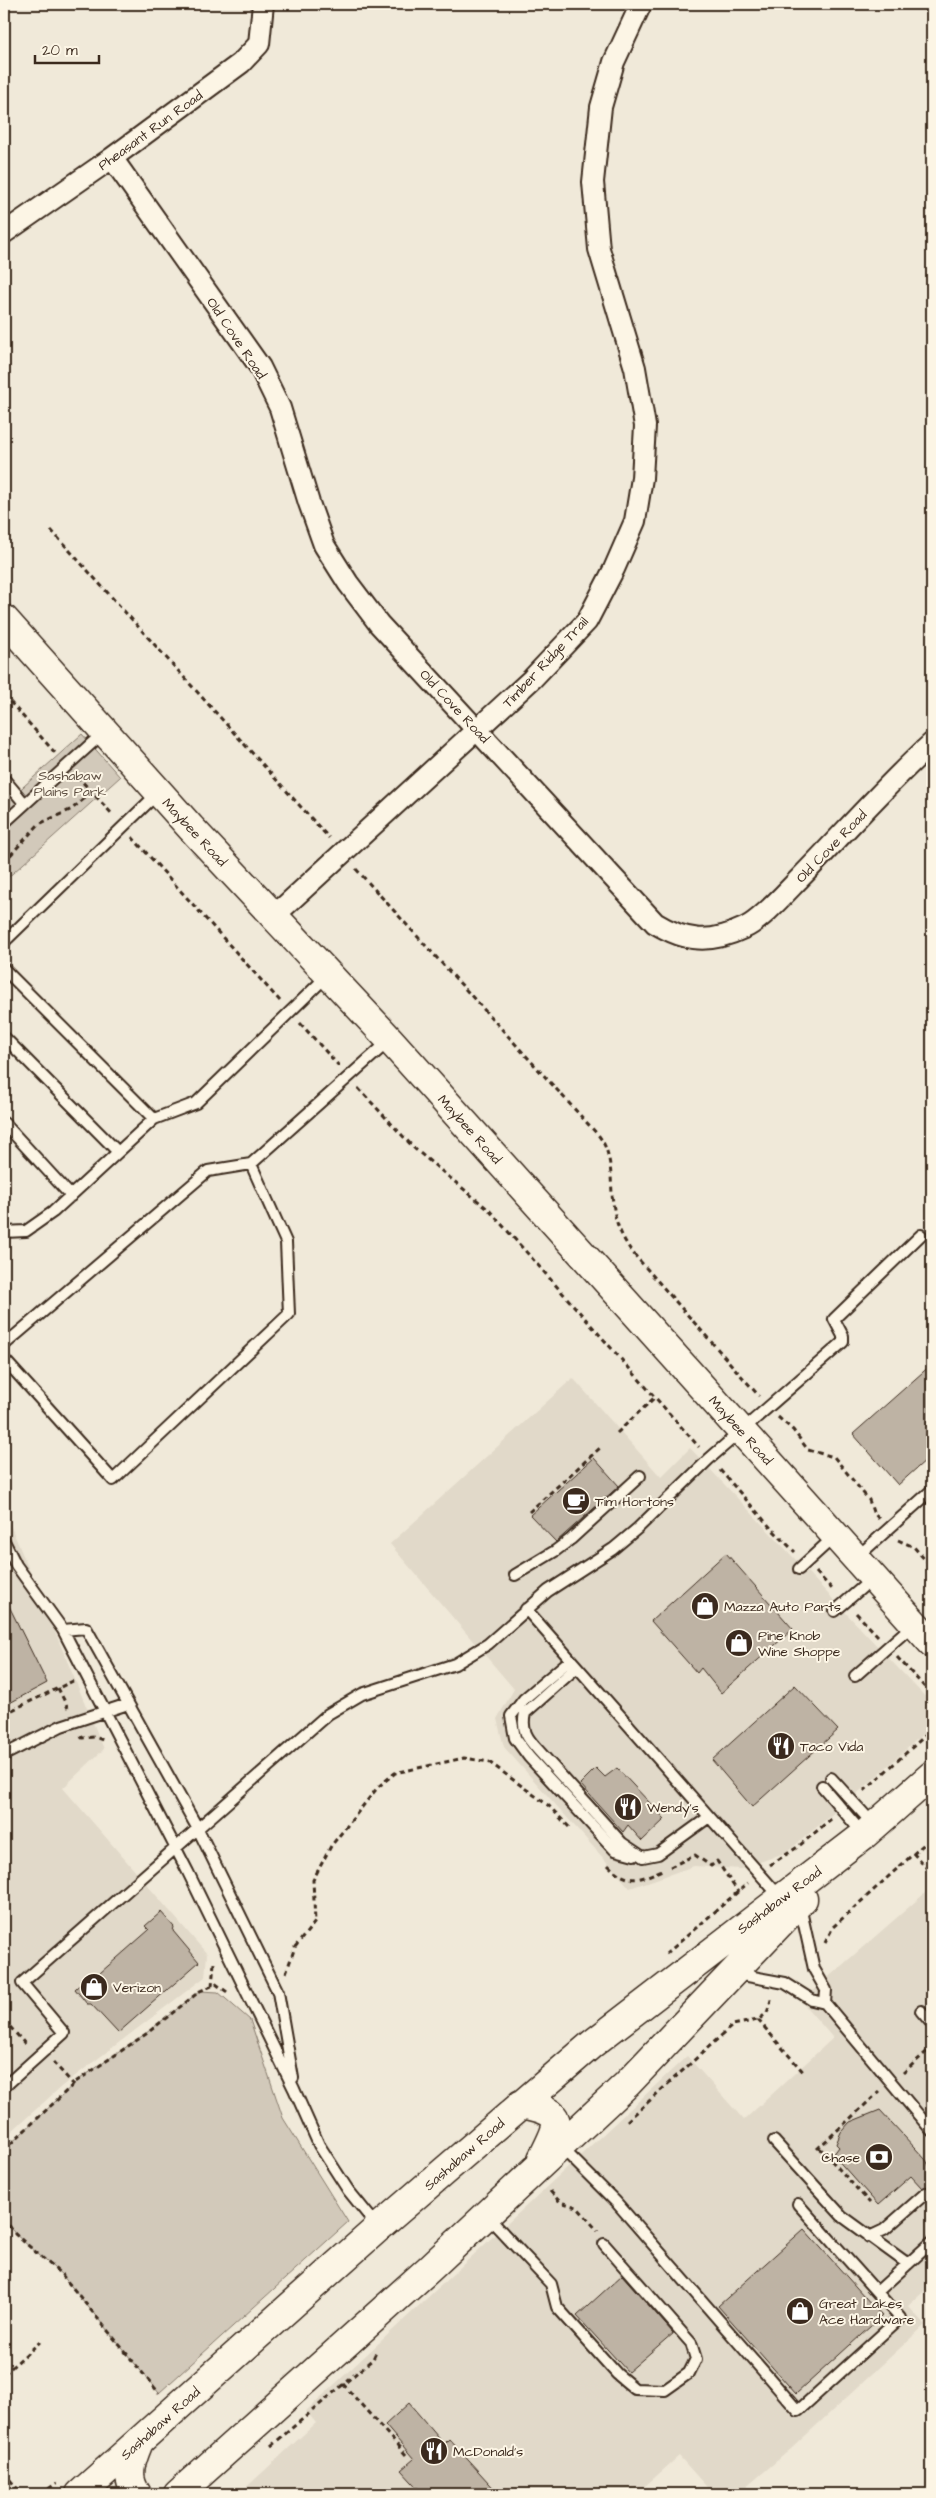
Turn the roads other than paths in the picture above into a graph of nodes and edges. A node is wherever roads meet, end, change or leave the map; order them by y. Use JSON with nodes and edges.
{"nodes":[{"id":1,"x":263,"y":4,"type":"edge"},
{"id":2,"x":641,"y":4,"type":"edge"},
{"id":3,"x":112,"y":158,"type":"junction"},
{"id":4,"x":7,"y":224,"type":"edge"},
{"id":5,"x":4,"y":619,"type":"edge"},
{"id":6,"x":477,"y":730,"type":"junction"},
{"id":7,"x":104,"y":732,"type":"junction"},
{"id":8,"x":932,"y":743,"type":"edge"},
{"id":9,"x":4,"y":780,"type":"edge"},
{"id":10,"x":158,"y":792,"type":"junction"},
{"id":11,"x":25,"y":804,"type":"junction"},
{"id":12,"x":4,"y":823,"type":"edge"},
{"id":13,"x":274,"y":916,"type":"junction"},
{"id":14,"x":4,"y":942,"type":"edge"},
{"id":15,"x":4,"y":969,"type":"edge"},
{"id":16,"x":329,"y":974,"type":"junction"},
{"id":17,"x":4,"y":1036,"type":"edge"},
{"id":18,"x":390,"y":1040,"type":"junction"},
{"id":19,"x":154,"y":1119,"type":"junction"},
{"id":20,"x":4,"y":1123,"type":"edge"},
{"id":21,"x":118,"y":1152,"type":"junction"},
{"id":22,"x":251,"y":1164,"type":"junction"},
{"id":23,"x":71,"y":1196,"type":"junction"},
{"id":24,"x":4,"y":1232,"type":"edge"},
{"id":25,"x":921,"y":1235,"type":"dead end"},
{"id":26,"x":4,"y":1345,"type":"edge"},
{"id":27,"x":4,"y":1359,"type":"edge"},
{"id":28,"x":741,"y":1431,"type":"junction"},
{"id":29,"x":640,"y":1476,"type":"dead end"},
{"id":30,"x":932,"y":1490,"type":"edge"},
{"id":31,"x":835,"y":1536,"type":"junction"},
{"id":32,"x":4,"y":1541,"type":"edge"},
{"id":33,"x":864,"y":1568,"type":"junction"},
{"id":34,"x":800,"y":1570,"type":"dead end"},
{"id":35,"x":515,"y":1575,"type":"dead end"},
{"id":36,"x":526,"y":1609,"type":"junction"},
{"id":37,"x":836,"y":1611,"type":"dead end"},
{"id":38,"x":63,"y":1630,"type":"junction"},
{"id":39,"x":923,"y":1633,"type":"edge"},
{"id":40,"x":574,"y":1663,"type":"junction"},
{"id":41,"x":855,"y":1676,"type":"dead end"},
{"id":42,"x":128,"y":1704,"type":"junction"},
{"id":43,"x":106,"y":1713,"type":"junction"},
{"id":44,"x":4,"y":1755,"type":"edge"},
{"id":45,"x":932,"y":1775,"type":"edge"},
{"id":46,"x":832,"y":1778,"type":"dead end"},
{"id":47,"x":822,"y":1786,"type":"dead end"},
{"id":48,"x":709,"y":1817,"type":"junction"},
{"id":49,"x":198,"y":1829,"type":"junction"},
{"id":50,"x":870,"y":1830,"type":"junction"},
{"id":51,"x":176,"y":1848,"type":"junction"},
{"id":52,"x":790,"y":1901,"type":"junction"},
{"id":53,"x":733,"y":1973,"type":"junction"},
{"id":54,"x":825,"y":2003,"type":"junction"},
{"id":55,"x":921,"y":2011,"type":"dead end"},
{"id":56,"x":932,"y":2024,"type":"edge"},
{"id":57,"x":4,"y":2087,"type":"edge"},
{"id":58,"x":294,"y":2089,"type":"junction"},
{"id":59,"x":521,"y":2104,"type":"junction"},
{"id":60,"x":932,"y":2131,"type":"edge"},
{"id":61,"x":774,"y":2141,"type":"dead end"},
{"id":62,"x":569,"y":2156,"type":"junction"},
{"id":63,"x":544,"y":2179,"type":"junction"},
{"id":64,"x":926,"y":2193,"type":"dead end"},
{"id":65,"x":798,"y":2204,"type":"dead end"},
{"id":66,"x":486,"y":2215,"type":"junction"},
{"id":67,"x":378,"y":2228,"type":"junction"},
{"id":68,"x":870,"y":2237,"type":"junction"},
{"id":69,"x":932,"y":2242,"type":"edge"},
{"id":70,"x":604,"y":2244,"type":"dead end"},
{"id":71,"x":908,"y":2264,"type":"junction"},
{"id":72,"x":877,"y":2292,"type":"junction"},
{"id":73,"x":139,"y":2442,"type":"junction"},
{"id":74,"x":80,"y":2494,"type":"edge"},
{"id":75,"x":137,"y":2494,"type":"edge"},
{"id":76,"x":178,"y":2494,"type":"edge"}],
"edges":[{"from":1,"to":3,"type":"street","name":"Pheasant Run Road"},
{"from":2,"to":6,"type":"street","name":"Timber Ridge Trail"},
{"from":3,"to":4,"type":"street","name":"Pheasant Run Road"},
{"from":3,"to":6,"type":"street","name":"Old Cove Road"},
{"from":5,"to":7,"type":"main road","name":"Maybee Road"},
{"from":6,"to":8,"type":"street","name":"Old Cove Road"},
{"from":6,"to":13,"type":"street","name":"Timber Ridge Trail"},
{"from":7,"to":10,"type":"main road","name":"Maybee Road"},
{"from":7,"to":11,"type":"lane"},
{"from":9,"to":11,"type":"lane"},
{"from":10,"to":13,"type":"main road","name":"Maybee Road"},
{"from":10,"to":14,"type":"lane"},
{"from":11,"to":12,"type":"lane"},
{"from":13,"to":16,"type":"main road","name":"Maybee Road"},
{"from":15,"to":19,"type":"lane"},
{"from":16,"to":18,"type":"main road","name":"Maybee Road"},
{"from":16,"to":19,"type":"lane"},
{"from":17,"to":21,"type":"lane"},
{"from":18,"to":22,"type":"lane"},
{"from":18,"to":28,"type":"main road","name":"Maybee Road"},
{"from":19,"to":21,"type":"lane"},
{"from":20,"to":23,"type":"lane"},
{"from":21,"to":23,"type":"lane"},
{"from":22,"to":26,"type":"lane"},
{"from":22,"to":27,"type":"lane"},
{"from":23,"to":24,"type":"lane"},
{"from":25,"to":28,"type":"lane"},
{"from":28,"to":31,"type":"main road","name":"Maybee Road"},
{"from":28,"to":36,"type":"lane"},
{"from":29,"to":35,"type":"lane"},
{"from":30,"to":33,"type":"lane"},
{"from":31,"to":33,"type":"main road","name":"Maybee Road"},
{"from":31,"to":34,"type":"lane"},
{"from":32,"to":38,"type":"lane"},
{"from":33,"to":37,"type":"lane"},
{"from":33,"to":39,"type":"main road","name":"Maybee Road"},
{"from":36,"to":40,"type":"lane"},
{"from":36,"to":49,"type":"lane"},
{"from":38,"to":42,"type":"lane"},
{"from":38,"to":43,"type":"lane"},
{"from":39,"to":41,"type":"lane"},
{"from":40,"to":48,"type":"lane"},
{"from":40,"to":48,"type":"lane"},
{"from":42,"to":43,"type":"lane"},
{"from":42,"to":49,"type":"lane"},
{"from":43,"to":44,"type":"lane"},
{"from":43,"to":51,"type":"lane"},
{"from":45,"to":50,"type":"main road","name":"Sashabaw Road"},
{"from":46,"to":50,"type":"lane"},
{"from":47,"to":50,"type":"lane"},
{"from":48,"to":52,"type":"lane"},
{"from":49,"to":51,"type":"lane"},
{"from":49,"to":58,"type":"lane"},
{"from":50,"to":52,"type":"main road","name":"Sashabaw Road"},
{"from":51,"to":57,"type":"lane"},
{"from":51,"to":58,"type":"lane"},
{"from":52,"to":53,"type":"main road","name":"Sashabaw Road"},
{"from":52,"to":54,"type":"lane"},
{"from":52,"to":59,"type":"main road","name":"Sashabaw Road"},
{"from":53,"to":54,"type":"lane"},
{"from":53,"to":62,"type":"main road","name":"Sashabaw Road"},
{"from":54,"to":60,"type":"lane"},
{"from":55,"to":56,"type":"lane"},
{"from":58,"to":67,"type":"lane"},
{"from":59,"to":63,"type":"main road"},
{"from":59,"to":67,"type":"main road","name":"Sashabaw Road"},
{"from":61,"to":68,"type":"lane"},
{"from":62,"to":63,"type":"main road","name":"Sashabaw Road"},
{"from":62,"to":72,"type":"lane"},
{"from":63,"to":66,"type":"main road","name":"Sashabaw Road"},
{"from":64,"to":68,"type":"lane"},
{"from":65,"to":72,"type":"lane"},
{"from":66,"to":70,"type":"lane"},
{"from":66,"to":76,"type":"main road","name":"Sashabaw Road"},
{"from":67,"to":73,"type":"main road","name":"Sashabaw Road"},
{"from":68,"to":71,"type":"lane"},
{"from":69,"to":71,"type":"lane"},
{"from":71,"to":72,"type":"lane"},
{"from":73,"to":74,"type":"main road","name":"Sashabaw Road"},
{"from":73,"to":75,"type":"main road"}]}
